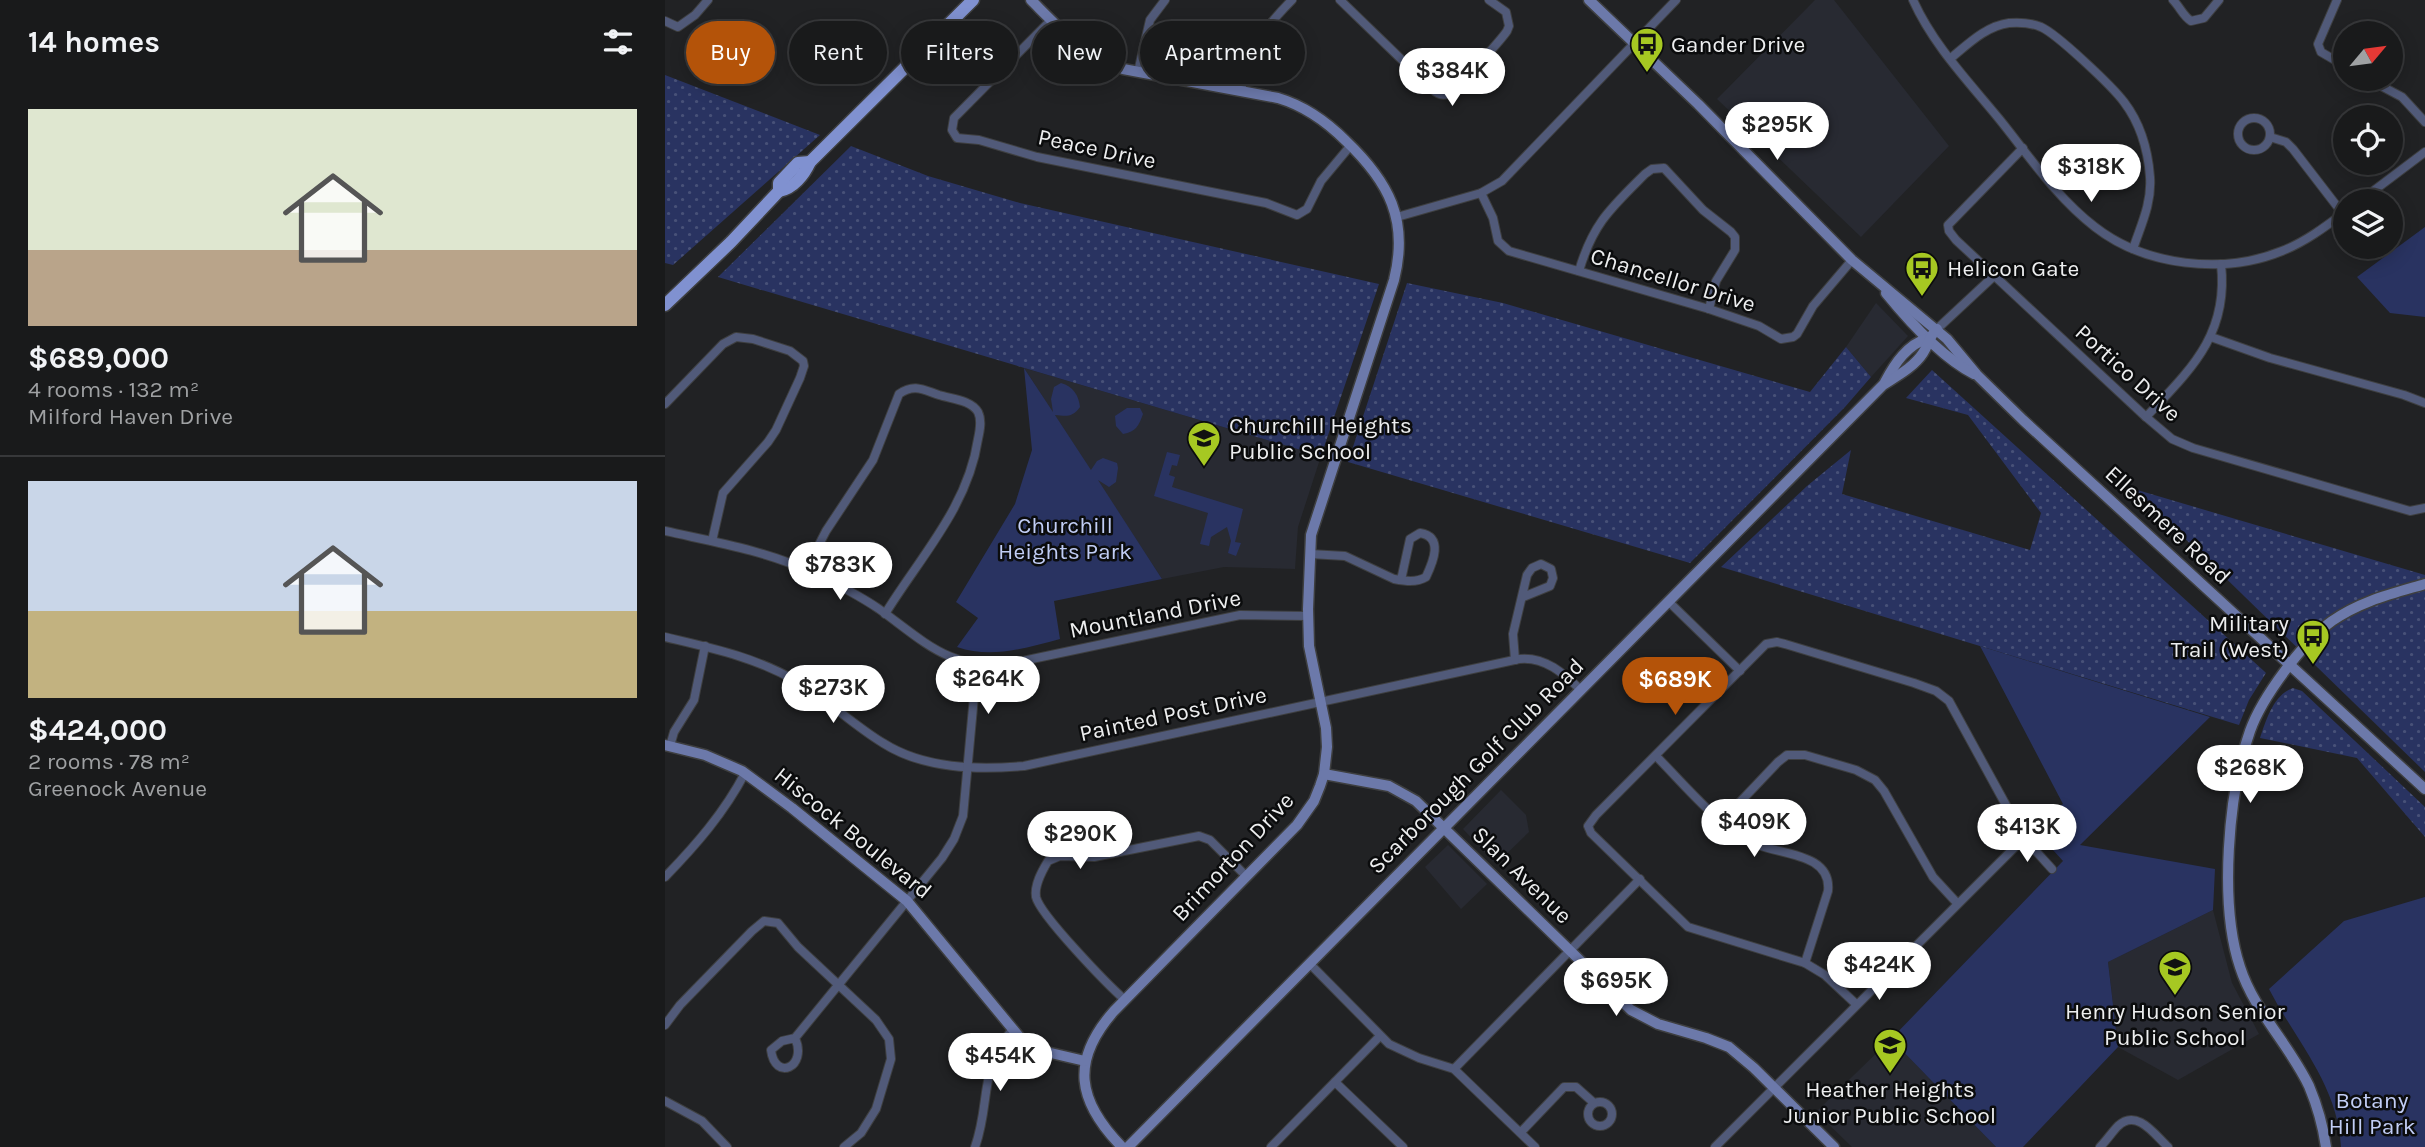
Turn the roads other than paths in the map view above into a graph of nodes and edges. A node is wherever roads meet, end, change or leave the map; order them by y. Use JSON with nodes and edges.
{"nodes":[{"id":1,"x":708,"y":0,"type":"edge"},
{"id":2,"x":973,"y":0,"type":"edge"},
{"id":3,"x":1031,"y":0,"type":"edge"},
{"id":4,"x":1165,"y":0,"type":"edge"},
{"id":5,"x":1292,"y":0,"type":"edge"},
{"id":6,"x":1340,"y":0,"type":"edge"},
{"id":7,"x":1489,"y":0,"type":"edge"},
{"id":8,"x":1589,"y":0,"type":"edge"},
{"id":9,"x":1676,"y":0,"type":"edge"},
{"id":10,"x":1913,"y":0,"type":"edge"},
{"id":11,"x":2173,"y":0,"type":"edge"},
{"id":12,"x":2219,"y":0,"type":"edge"},
{"id":13,"x":2337,"y":0,"type":"edge"},
{"id":14,"x":1051,"y":20,"type":"junction"},
{"id":15,"x":665,"y":21,"type":"edge"},
{"id":16,"x":1634,"y":44,"type":"junction"},
{"id":17,"x":1951,"y":58,"type":"junction"},
{"id":18,"x":2333,"y":59,"type":"edge"},
{"id":19,"x":1138,"y":72,"type":"junction"},
{"id":20,"x":1241,"y":90,"type":"junction"},
{"id":21,"x":2389,"y":91,"type":"edge"},
{"id":22,"x":2425,"y":122,"type":"edge"},
{"id":23,"x":2270,"y":137,"type":"dead end"},
{"id":24,"x":1351,"y":145,"type":"junction"},
{"id":25,"x":2023,"y":148,"type":"junction"},
{"id":26,"x":2425,"y":152,"type":"edge"},
{"id":27,"x":2376,"y":189,"type":"edge"},
{"id":28,"x":1481,"y":193,"type":"junction"},
{"id":29,"x":2333,"y":199,"type":"edge"},
{"id":30,"x":1397,"y":217,"type":"junction"},
{"id":31,"x":2333,"y":220,"type":"edge"},
{"id":32,"x":2133,"y":249,"type":"junction"},
{"id":33,"x":1852,"y":260,"type":"junction"},
{"id":34,"x":2221,"y":264,"type":"junction"},
{"id":35,"x":1579,"y":271,"type":"junction"},
{"id":36,"x":1870,"y":275,"type":"junction"},
{"id":37,"x":1994,"y":275,"type":"junction"},
{"id":38,"x":665,"y":305,"type":"edge"},
{"id":39,"x":1709,"y":309,"type":"junction"},
{"id":40,"x":1937,"y":329,"type":"junction"},
{"id":41,"x":2211,"y":337,"type":"junction"},
{"id":42,"x":1928,"y":338,"type":"junction"},
{"id":43,"x":1977,"y":375,"type":"junction"},
{"id":44,"x":665,"y":404,"type":"edge"},
{"id":45,"x":2425,"y":404,"type":"edge"},
{"id":46,"x":2146,"y":417,"type":"junction"},
{"id":47,"x":2425,"y":508,"type":"edge"},
{"id":48,"x":665,"y":531,"type":"edge"},
{"id":49,"x":712,"y":541,"type":"junction"},
{"id":50,"x":1310,"y":554,"type":"junction"},
{"id":51,"x":806,"y":570,"type":"junction"},
{"id":52,"x":1401,"y":580,"type":"junction"},
{"id":53,"x":2425,"y":584,"type":"edge"},
{"id":54,"x":1523,"y":597,"type":"junction"},
{"id":55,"x":1669,"y":602,"type":"junction"},
{"id":56,"x":885,"y":614,"type":"junction"},
{"id":57,"x":1308,"y":616,"type":"junction"},
{"id":58,"x":665,"y":637,"type":"edge"},
{"id":59,"x":705,"y":646,"type":"junction"},
{"id":60,"x":1515,"y":660,"type":"junction"},
{"id":61,"x":977,"y":664,"type":"junction"},
{"id":62,"x":2290,"y":664,"type":"junction"},
{"id":63,"x":1740,"y":671,"type":"junction"},
{"id":64,"x":1581,"y":690,"type":"junction"},
{"id":65,"x":1319,"y":703,"type":"junction"},
{"id":66,"x":667,"y":745,"type":"edge"},
{"id":67,"x":1656,"y":756,"type":"junction"},
{"id":68,"x":968,"y":767,"type":"junction"},
{"id":69,"x":745,"y":773,"type":"junction"},
{"id":70,"x":1324,"y":774,"type":"junction"},
{"id":71,"x":2425,"y":789,"type":"edge"},
{"id":72,"x":1722,"y":821,"type":"junction"},
{"id":73,"x":1444,"y":829,"type":"junction"},
{"id":74,"x":2024,"y":838,"type":"junction"},
{"id":75,"x":2052,"y":869,"type":"dead end"},
{"id":76,"x":1246,"y":876,"type":"junction"},
{"id":77,"x":665,"y":877,"type":"edge"},
{"id":78,"x":1640,"y":879,"type":"junction"},
{"id":79,"x":907,"y":901,"type":"junction"},
{"id":80,"x":1957,"y":903,"type":"junction"},
{"id":81,"x":1569,"y":951,"type":"junction"},
{"id":82,"x":1805,"y":963,"type":"junction"},
{"id":83,"x":1310,"y":964,"type":"junction"},
{"id":84,"x":839,"y":984,"type":"junction"},
{"id":85,"x":1125,"y":1000,"type":"junction"},
{"id":86,"x":1856,"y":1004,"type":"junction"},
{"id":87,"x":665,"y":1025,"type":"edge"},
{"id":88,"x":1012,"y":1030,"type":"junction"},
{"id":89,"x":1380,"y":1036,"type":"junction"},
{"id":90,"x":795,"y":1038,"type":"dead end"},
{"id":91,"x":1085,"y":1061,"type":"junction"},
{"id":92,"x":1454,"y":1069,"type":"junction"},
{"id":93,"x":1335,"y":1082,"type":"junction"},
{"id":94,"x":1774,"y":1087,"type":"junction"},
{"id":95,"x":665,"y":1101,"type":"edge"},
{"id":96,"x":1594,"y":1103,"type":"dead end"},
{"id":97,"x":1521,"y":1132,"type":"junction"},
{"id":98,"x":727,"y":1147,"type":"edge"},
{"id":99,"x":844,"y":1147,"type":"edge"},
{"id":100,"x":975,"y":1147,"type":"edge"},
{"id":101,"x":1122,"y":1147,"type":"edge"},
{"id":102,"x":1128,"y":1147,"type":"edge"},
{"id":103,"x":1271,"y":1147,"type":"edge"},
{"id":104,"x":1403,"y":1147,"type":"edge"},
{"id":105,"x":1535,"y":1147,"type":"edge"},
{"id":106,"x":1715,"y":1147,"type":"edge"},
{"id":107,"x":1834,"y":1147,"type":"edge"},
{"id":108,"x":2100,"y":1147,"type":"edge"},
{"id":109,"x":2168,"y":1147,"type":"edge"},
{"id":110,"x":2326,"y":1147,"type":"edge"}],
"edges":[{"from":1,"to":15,"type":"street"},
{"from":2,"to":38,"type":"main road"},
{"from":3,"to":14,"type":"street","name":"Brimorton Drive"},
{"from":4,"to":19,"type":"street"},
{"from":5,"to":20,"type":"street"},
{"from":6,"to":7,"type":"street"},
{"from":8,"to":16,"type":"street","name":"Ellesmere Road"},
{"from":9,"to":16,"type":"street"},
{"from":10,"to":17,"type":"street"},
{"from":11,"to":12,"type":"street"},
{"from":13,"to":18,"type":"street"},
{"from":14,"to":19,"type":"street","name":"Brimorton Drive"},
{"from":14,"to":24,"type":"street","name":"Peace Drive"},
{"from":16,"to":28,"type":"street"},
{"from":16,"to":33,"type":"street","name":"Ellesmere Road"},
{"from":17,"to":25,"type":"street"},
{"from":17,"to":32,"type":"street"},
{"from":19,"to":20,"type":"street","name":"Brimorton Drive"},
{"from":20,"to":24,"type":"street","name":"Brimorton Drive"},
{"from":21,"to":22,"type":"street"},
{"from":23,"to":29,"type":"street"},
{"from":24,"to":30,"type":"street","name":"Brimorton Drive"},
{"from":25,"to":32,"type":"street"},
{"from":25,"to":37,"type":"street","name":"Portico Drive"},
{"from":26,"to":27,"type":"street"},
{"from":28,"to":30,"type":"street"},
{"from":28,"to":35,"type":"street","name":"Chancellor Drive"},
{"from":30,"to":50,"type":"street","name":"Brimorton Drive"},
{"from":31,"to":34,"type":"street"},
{"from":32,"to":34,"type":"street"},
{"from":33,"to":36,"type":"street","name":"Ellesmere Road"},
{"from":33,"to":39,"type":"street","name":"Chancellor Drive"},
{"from":34,"to":41,"type":"street"},
{"from":35,"to":39,"type":"street","name":"Chancellor Drive"},
{"from":35,"to":39,"type":"street"},
{"from":36,"to":40,"type":"street","name":"Ellesmere Road"},
{"from":36,"to":42,"type":"street","name":"Ellesmere Road"},
{"from":37,"to":40,"type":"street"},
{"from":37,"to":46,"type":"street","name":"Portico Drive"},
{"from":40,"to":42,"type":"street","name":"Scarborough Golf Club Road"},
{"from":40,"to":43,"type":"street","name":"Ellesmere Road"},
{"from":41,"to":45,"type":"street"},
{"from":41,"to":46,"type":"street"},
{"from":42,"to":43,"type":"street","name":"Ellesmere Road"},
{"from":42,"to":55,"type":"street","name":"Scarborough Golf Club Road"},
{"from":43,"to":62,"type":"street","name":"Ellesmere Road"},
{"from":44,"to":49,"type":"street"},
{"from":46,"to":47,"type":"street","name":"Portico Drive"},
{"from":48,"to":49,"type":"street","name":"Mountland Drive"},
{"from":49,"to":51,"type":"street","name":"Mountland Drive"},
{"from":50,"to":52,"type":"street"},
{"from":50,"to":57,"type":"street","name":"Brimorton Drive"},
{"from":51,"to":56,"type":"street","name":"Mountland Drive"},
{"from":51,"to":56,"type":"street"},
{"from":52,"to":52,"type":"street"},
{"from":53,"to":62,"type":"street"},
{"from":54,"to":54,"type":"street"},
{"from":54,"to":60,"type":"street"},
{"from":55,"to":63,"type":"street"},
{"from":55,"to":64,"type":"street","name":"Scarborough Golf Club Road"},
{"from":56,"to":61,"type":"street","name":"Mountland Drive"},
{"from":57,"to":61,"type":"street","name":"Mountland Drive"},
{"from":57,"to":65,"type":"street","name":"Brimorton Drive"},
{"from":58,"to":59,"type":"street","name":"Painted Post Drive"},
{"from":59,"to":66,"type":"street"},
{"from":59,"to":68,"type":"street","name":"Painted Post Drive"},
{"from":60,"to":64,"type":"street","name":"Painted Post Drive"},
{"from":60,"to":65,"type":"street","name":"Painted Post Drive"},
{"from":61,"to":68,"type":"street"},
{"from":62,"to":71,"type":"street","name":"Ellesmere Road"},
{"from":62,"to":110,"type":"street"},
{"from":63,"to":67,"type":"street"},
{"from":63,"to":74,"type":"street"},
{"from":64,"to":73,"type":"street","name":"Scarborough Golf Club Road"},
{"from":65,"to":68,"type":"street","name":"Painted Post Drive"},
{"from":65,"to":70,"type":"street","name":"Brimorton Drive"},
{"from":66,"to":69,"type":"street","name":"Hiscock Boulevard"},
{"from":67,"to":72,"type":"street"},
{"from":67,"to":78,"type":"street"},
{"from":68,"to":79,"type":"street"},
{"from":69,"to":77,"type":"street"},
{"from":69,"to":79,"type":"street","name":"Hiscock Boulevard"},
{"from":70,"to":73,"type":"street","name":"Slan Avenue"},
{"from":70,"to":76,"type":"street","name":"Brimorton Drive"},
{"from":72,"to":80,"type":"street"},
{"from":72,"to":82,"type":"street"},
{"from":73,"to":81,"type":"street","name":"Slan Avenue"},
{"from":73,"to":83,"type":"street","name":"Scarborough Golf Club Road"},
{"from":74,"to":75,"type":"street"},
{"from":74,"to":80,"type":"street"},
{"from":76,"to":85,"type":"street","name":"Brimorton Drive"},
{"from":76,"to":85,"type":"street"},
{"from":78,"to":81,"type":"street"},
{"from":78,"to":82,"type":"street"},
{"from":79,"to":84,"type":"street"},
{"from":79,"to":88,"type":"street","name":"Hiscock Boulevard"},
{"from":80,"to":86,"type":"street"},
{"from":81,"to":92,"type":"street"},
{"from":81,"to":94,"type":"street","name":"Slan Avenue"},
{"from":82,"to":86,"type":"street"},
{"from":83,"to":89,"type":"street"},
{"from":83,"to":102,"type":"street","name":"Scarborough Golf Club Road"},
{"from":84,"to":87,"type":"street"},
{"from":84,"to":90,"type":"street"},
{"from":84,"to":99,"type":"street"},
{"from":85,"to":91,"type":"street","name":"Brimorton Drive"},
{"from":86,"to":94,"type":"street"},
{"from":88,"to":91,"type":"street","name":"Hiscock Boulevard"},
{"from":88,"to":100,"type":"street"},
{"from":89,"to":92,"type":"street"},
{"from":89,"to":93,"type":"street"},
{"from":91,"to":101,"type":"street"},
{"from":92,"to":97,"type":"street"},
{"from":93,"to":103,"type":"street"},
{"from":93,"to":104,"type":"street"},
{"from":94,"to":106,"type":"street"},
{"from":94,"to":107,"type":"street","name":"Slan Avenue"},
{"from":95,"to":98,"type":"street"},
{"from":96,"to":97,"type":"street"},
{"from":97,"to":105,"type":"street"},
{"from":108,"to":109,"type":"street"}]}
